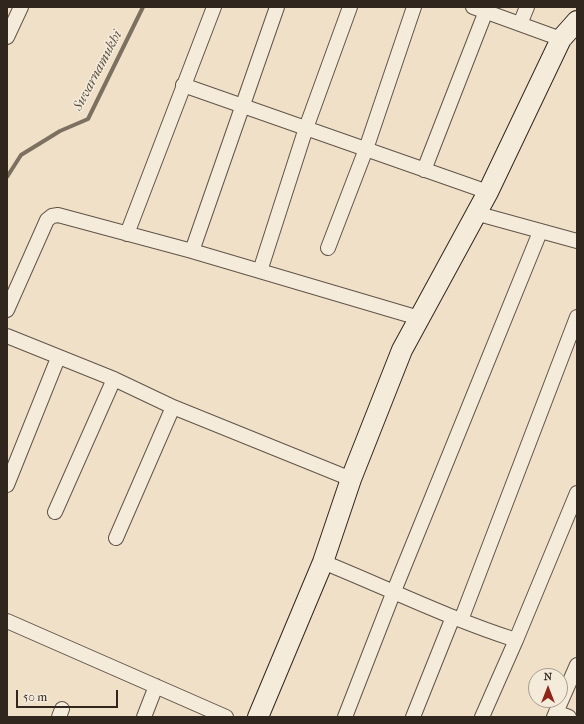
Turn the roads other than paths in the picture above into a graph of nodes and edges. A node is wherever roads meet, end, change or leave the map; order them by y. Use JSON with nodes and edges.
{"nodes":[{"id":1,"x":21,"y":7,"type":"edge"},
{"id":2,"x":214,"y":7,"type":"edge"},
{"id":3,"x":277,"y":7,"type":"edge"},
{"id":4,"x":350,"y":7,"type":"edge"},
{"id":5,"x":414,"y":7,"type":"edge"},
{"id":6,"x":527,"y":7,"type":"edge"},
{"id":7,"x":480,"y":9,"type":"edge"},
{"id":8,"x":577,"y":21,"type":"edge"},
{"id":9,"x":520,"y":24,"type":"junction"},
{"id":10,"x":7,"y":37,"type":"edge"},
{"id":11,"x":561,"y":39,"type":"junction"},
{"id":12,"x":183,"y":86,"type":"junction"},
{"id":13,"x":242,"y":105,"type":"junction"},
{"id":14,"x":306,"y":128,"type":"junction"},
{"id":15,"x":366,"y":149,"type":"junction"},
{"id":16,"x":424,"y":170,"type":"junction"},
{"id":17,"x":488,"y":192,"type":"junction"},
{"id":18,"x":475,"y":213,"type":"junction"},
{"id":19,"x":540,"y":232,"type":"junction"},
{"id":20,"x":127,"y":234,"type":"junction"},
{"id":21,"x":577,"y":241,"type":"edge"},
{"id":22,"x":328,"y":248,"type":"dead end"},
{"id":23,"x":192,"y":251,"type":"junction"},
{"id":24,"x":260,"y":271,"type":"junction"},
{"id":25,"x":7,"y":310,"type":"edge"},
{"id":26,"x":577,"y":317,"type":"edge"},
{"id":27,"x":419,"y":318,"type":"junction"},
{"id":28,"x":7,"y":336,"type":"edge"},
{"id":29,"x":58,"y":358,"type":"junction"},
{"id":30,"x":114,"y":379,"type":"junction"},
{"id":31,"x":172,"y":407,"type":"junction"},
{"id":32,"x":351,"y":479,"type":"junction"},
{"id":33,"x":7,"y":485,"type":"edge"},
{"id":34,"x":577,"y":492,"type":"edge"},
{"id":35,"x":55,"y":512,"type":"dead end"},
{"id":36,"x":116,"y":538,"type":"dead end"},
{"id":37,"x":323,"y":562,"type":"junction"},
{"id":38,"x":394,"y":591,"type":"junction"},
{"id":39,"x":457,"y":619,"type":"junction"},
{"id":40,"x":7,"y":621,"type":"edge"},
{"id":41,"x":516,"y":640,"type":"junction"},
{"id":42,"x":577,"y":665,"type":"edge"},
{"id":43,"x":156,"y":686,"type":"junction"},
{"id":44,"x":560,"y":715,"type":"edge"},
{"id":45,"x":144,"y":717,"type":"edge"},
{"id":46,"x":226,"y":717,"type":"edge"},
{"id":47,"x":258,"y":717,"type":"edge"},
{"id":48,"x":345,"y":717,"type":"edge"},
{"id":49,"x":413,"y":717,"type":"edge"},
{"id":50,"x":482,"y":717,"type":"edge"}],
"edges":[{"from":1,"to":10,"type":"street"},
{"from":2,"to":12,"type":"street"},
{"from":3,"to":13,"type":"street"},
{"from":4,"to":14,"type":"street"},
{"from":5,"to":15,"type":"street"},
{"from":6,"to":9,"type":"street"},
{"from":7,"to":9,"type":"street"},
{"from":7,"to":16,"type":"street"},
{"from":8,"to":11,"type":"street"},
{"from":9,"to":11,"type":"street"},
{"from":11,"to":17,"type":"street"},
{"from":12,"to":13,"type":"street"},
{"from":12,"to":20,"type":"street"},
{"from":13,"to":14,"type":"street"},
{"from":13,"to":23,"type":"street"},
{"from":14,"to":15,"type":"street"},
{"from":14,"to":24,"type":"street"},
{"from":15,"to":16,"type":"street"},
{"from":15,"to":22,"type":"street"},
{"from":16,"to":17,"type":"street"},
{"from":17,"to":18,"type":"street"},
{"from":18,"to":19,"type":"street"},
{"from":18,"to":27,"type":"street"},
{"from":19,"to":21,"type":"street"},
{"from":19,"to":38,"type":"street"},
{"from":20,"to":23,"type":"street"},
{"from":20,"to":25,"type":"street"},
{"from":23,"to":24,"type":"street"},
{"from":24,"to":27,"type":"street"},
{"from":26,"to":39,"type":"street"},
{"from":27,"to":32,"type":"street"},
{"from":28,"to":29,"type":"street"},
{"from":29,"to":30,"type":"street"},
{"from":29,"to":33,"type":"street"},
{"from":30,"to":31,"type":"street"},
{"from":30,"to":35,"type":"street"},
{"from":31,"to":32,"type":"street"},
{"from":31,"to":36,"type":"street"},
{"from":32,"to":37,"type":"street"},
{"from":34,"to":41,"type":"street"},
{"from":37,"to":38,"type":"street"},
{"from":37,"to":47,"type":"street"},
{"from":38,"to":39,"type":"street"},
{"from":38,"to":48,"type":"street"},
{"from":39,"to":41,"type":"street"},
{"from":39,"to":49,"type":"street"},
{"from":40,"to":43,"type":"street"},
{"from":41,"to":50,"type":"street"},
{"from":42,"to":44,"type":"street"},
{"from":43,"to":45,"type":"street"},
{"from":43,"to":46,"type":"street"}]}
